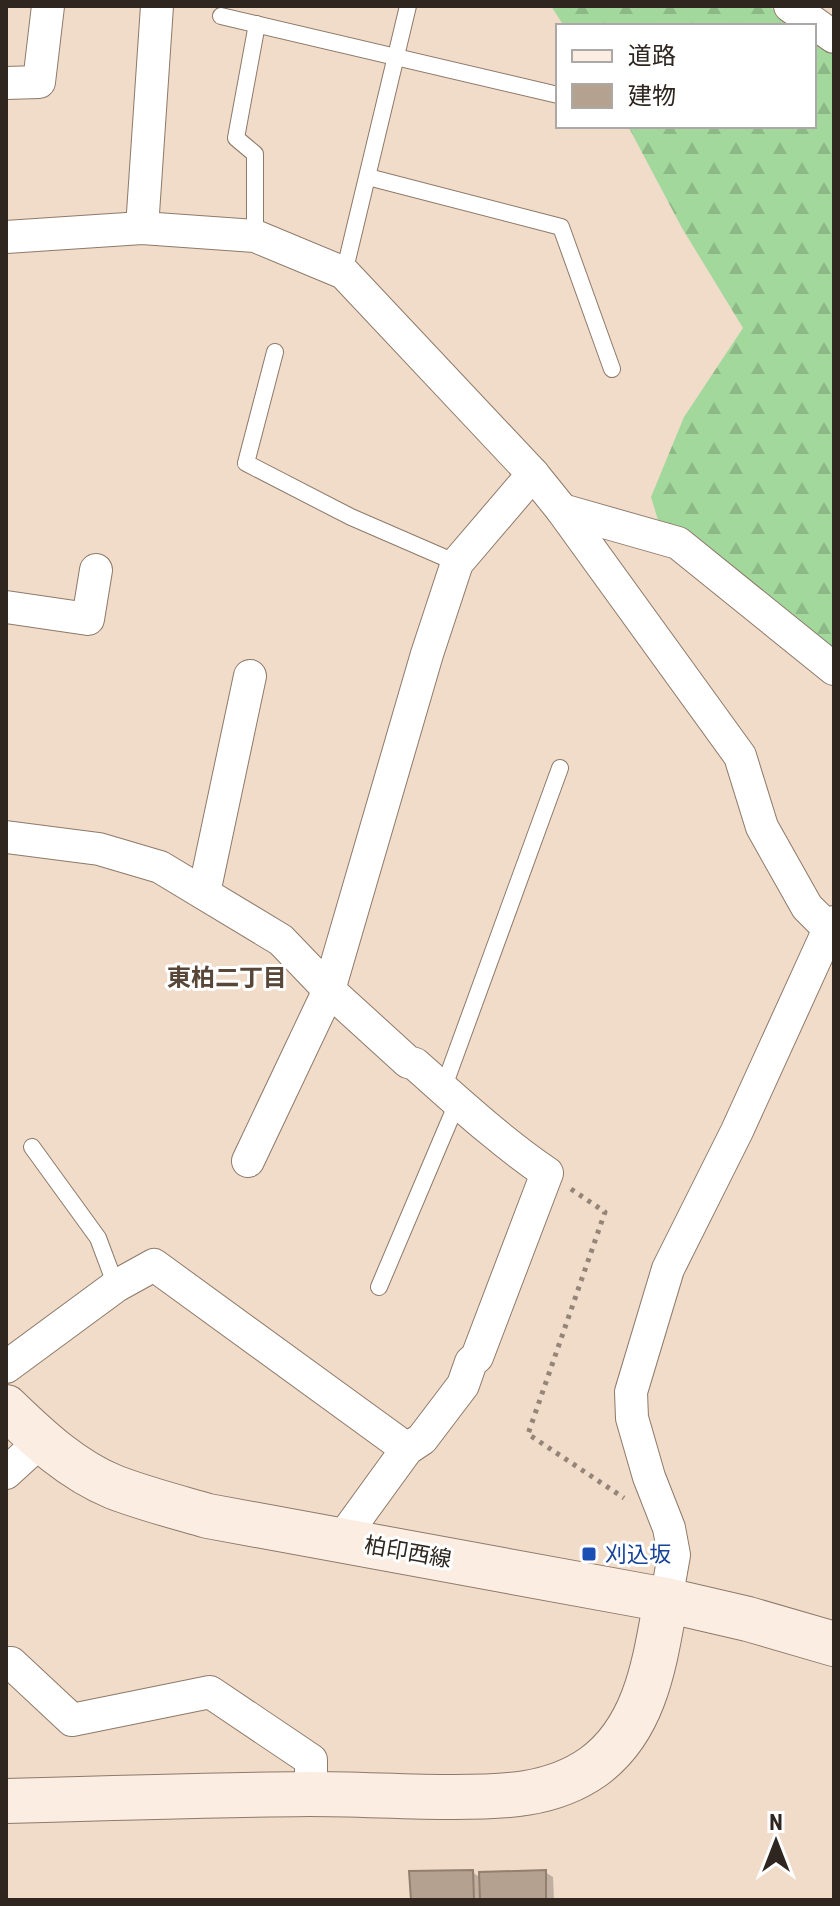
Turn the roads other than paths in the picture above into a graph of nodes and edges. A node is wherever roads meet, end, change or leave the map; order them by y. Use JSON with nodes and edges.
{"nodes":[{"id":1,"x":48,"y":6,"type":"edge"},
{"id":2,"x":157,"y":6,"type":"edge"},
{"id":3,"x":408,"y":6,"type":"edge"},
{"id":4,"x":790,"y":6,"type":"edge"},
{"id":5,"x":221,"y":16,"type":"dead end"},
{"id":6,"x":257,"y":24,"type":"junction"},
{"id":7,"x":816,"y":24,"type":"edge"},
{"id":8,"x":816,"y":24,"type":"edge"},
{"id":9,"x":834,"y":37,"type":"edge"},
{"id":10,"x":396,"y":57,"type":"junction"},
{"id":11,"x":6,"y":83,"type":"edge"},
{"id":12,"x":556,"y":95,"type":"edge"},
{"id":13,"x":368,"y":177,"type":"junction"},
{"id":14,"x":142,"y":228,"type":"junction"},
{"id":15,"x":255,"y":236,"type":"junction"},
{"id":16,"x":7,"y":243,"type":"edge"},
{"id":17,"x":344,"y":273,"type":"junction"},
{"id":18,"x":275,"y":352,"type":"dead end"},
{"id":19,"x":612,"y":369,"type":"dead end"},
{"id":20,"x":533,"y":474,"type":"junction"},
{"id":21,"x":562,"y":510,"type":"junction"},
{"id":22,"x":457,"y":563,"type":"junction"},
{"id":23,"x":96,"y":570,"type":"dead end"},
{"id":24,"x":6,"y":607,"type":"edge"},
{"id":25,"x":834,"y":669,"type":"edge"},
{"id":26,"x":250,"y":676,"type":"dead end"},
{"id":27,"x":560,"y":768,"type":"dead end"},
{"id":28,"x":6,"y":837,"type":"edge"},
{"id":29,"x":204,"y":893,"type":"junction"},
{"id":30,"x":832,"y":926,"type":"edge"},
{"id":31,"x":329,"y":990,"type":"junction"},
{"id":32,"x":450,"y":1096,"type":"junction"},
{"id":33,"x":32,"y":1147,"type":"dead end"},
{"id":34,"x":248,"y":1161,"type":"dead end"},
{"id":35,"x":116,"y":1286,"type":"junction"},
{"id":36,"x":379,"y":1287,"type":"dead end"},
{"id":37,"x":6,"y":1367,"type":"edge"},
{"id":38,"x":6,"y":1407,"type":"edge"},
{"id":39,"x":41,"y":1441,"type":"junction"},
{"id":40,"x":407,"y":1449,"type":"junction"},
{"id":41,"x":6,"y":1473,"type":"edge"},
{"id":42,"x":341,"y":1540,"type":"junction"},
{"id":43,"x":666,"y":1600,"type":"junction"},
{"id":44,"x":834,"y":1644,"type":"edge"},
{"id":45,"x":6,"y":1663,"type":"edge"},
{"id":46,"x":311,"y":1794,"type":"junction"},
{"id":47,"x":6,"y":1801,"type":"edge"}],
"edges":[{"from":1,"to":11,"type":"street"},
{"from":2,"to":14,"type":"street"},
{"from":3,"to":10,"type":"lane"},
{"from":4,"to":7,"type":"street"},
{"from":5,"to":6,"type":"lane"},
{"from":6,"to":10,"type":"lane"},
{"from":6,"to":15,"type":"lane"},
{"from":8,"to":9,"type":"street"},
{"from":10,"to":12,"type":"lane"},
{"from":10,"to":13,"type":"lane"},
{"from":13,"to":17,"type":"lane"},
{"from":13,"to":19,"type":"lane"},
{"from":14,"to":15,"type":"street"},
{"from":14,"to":16,"type":"street"},
{"from":15,"to":17,"type":"street"},
{"from":17,"to":20,"type":"street"},
{"from":18,"to":22,"type":"lane"},
{"from":20,"to":21,"type":"street"},
{"from":20,"to":22,"type":"street"},
{"from":21,"to":25,"type":"street"},
{"from":21,"to":30,"type":"street"},
{"from":22,"to":31,"type":"street"},
{"from":23,"to":24,"type":"street"},
{"from":26,"to":29,"type":"street"},
{"from":27,"to":32,"type":"lane"},
{"from":28,"to":29,"type":"street"},
{"from":29,"to":31,"type":"street"},
{"from":30,"to":43,"type":"street"},
{"from":31,"to":32,"type":"street"},
{"from":31,"to":34,"type":"street"},
{"from":32,"to":36,"type":"lane"},
{"from":32,"to":40,"type":"street"},
{"from":33,"to":35,"type":"lane"},
{"from":35,"to":37,"type":"street"},
{"from":35,"to":40,"type":"street"},
{"from":38,"to":39,"type":"main road","name":"柏印西線"},
{"from":39,"to":41,"type":"street"},
{"from":39,"to":42,"type":"main road","name":"柏印西線"},
{"from":40,"to":42,"type":"street"},
{"from":42,"to":43,"type":"main road","name":"柏印西線"},
{"from":43,"to":44,"type":"main road","name":"柏印西線"},
{"from":43,"to":46,"type":"main road"},
{"from":45,"to":46,"type":"street"},
{"from":46,"to":47,"type":"main road"}]}
